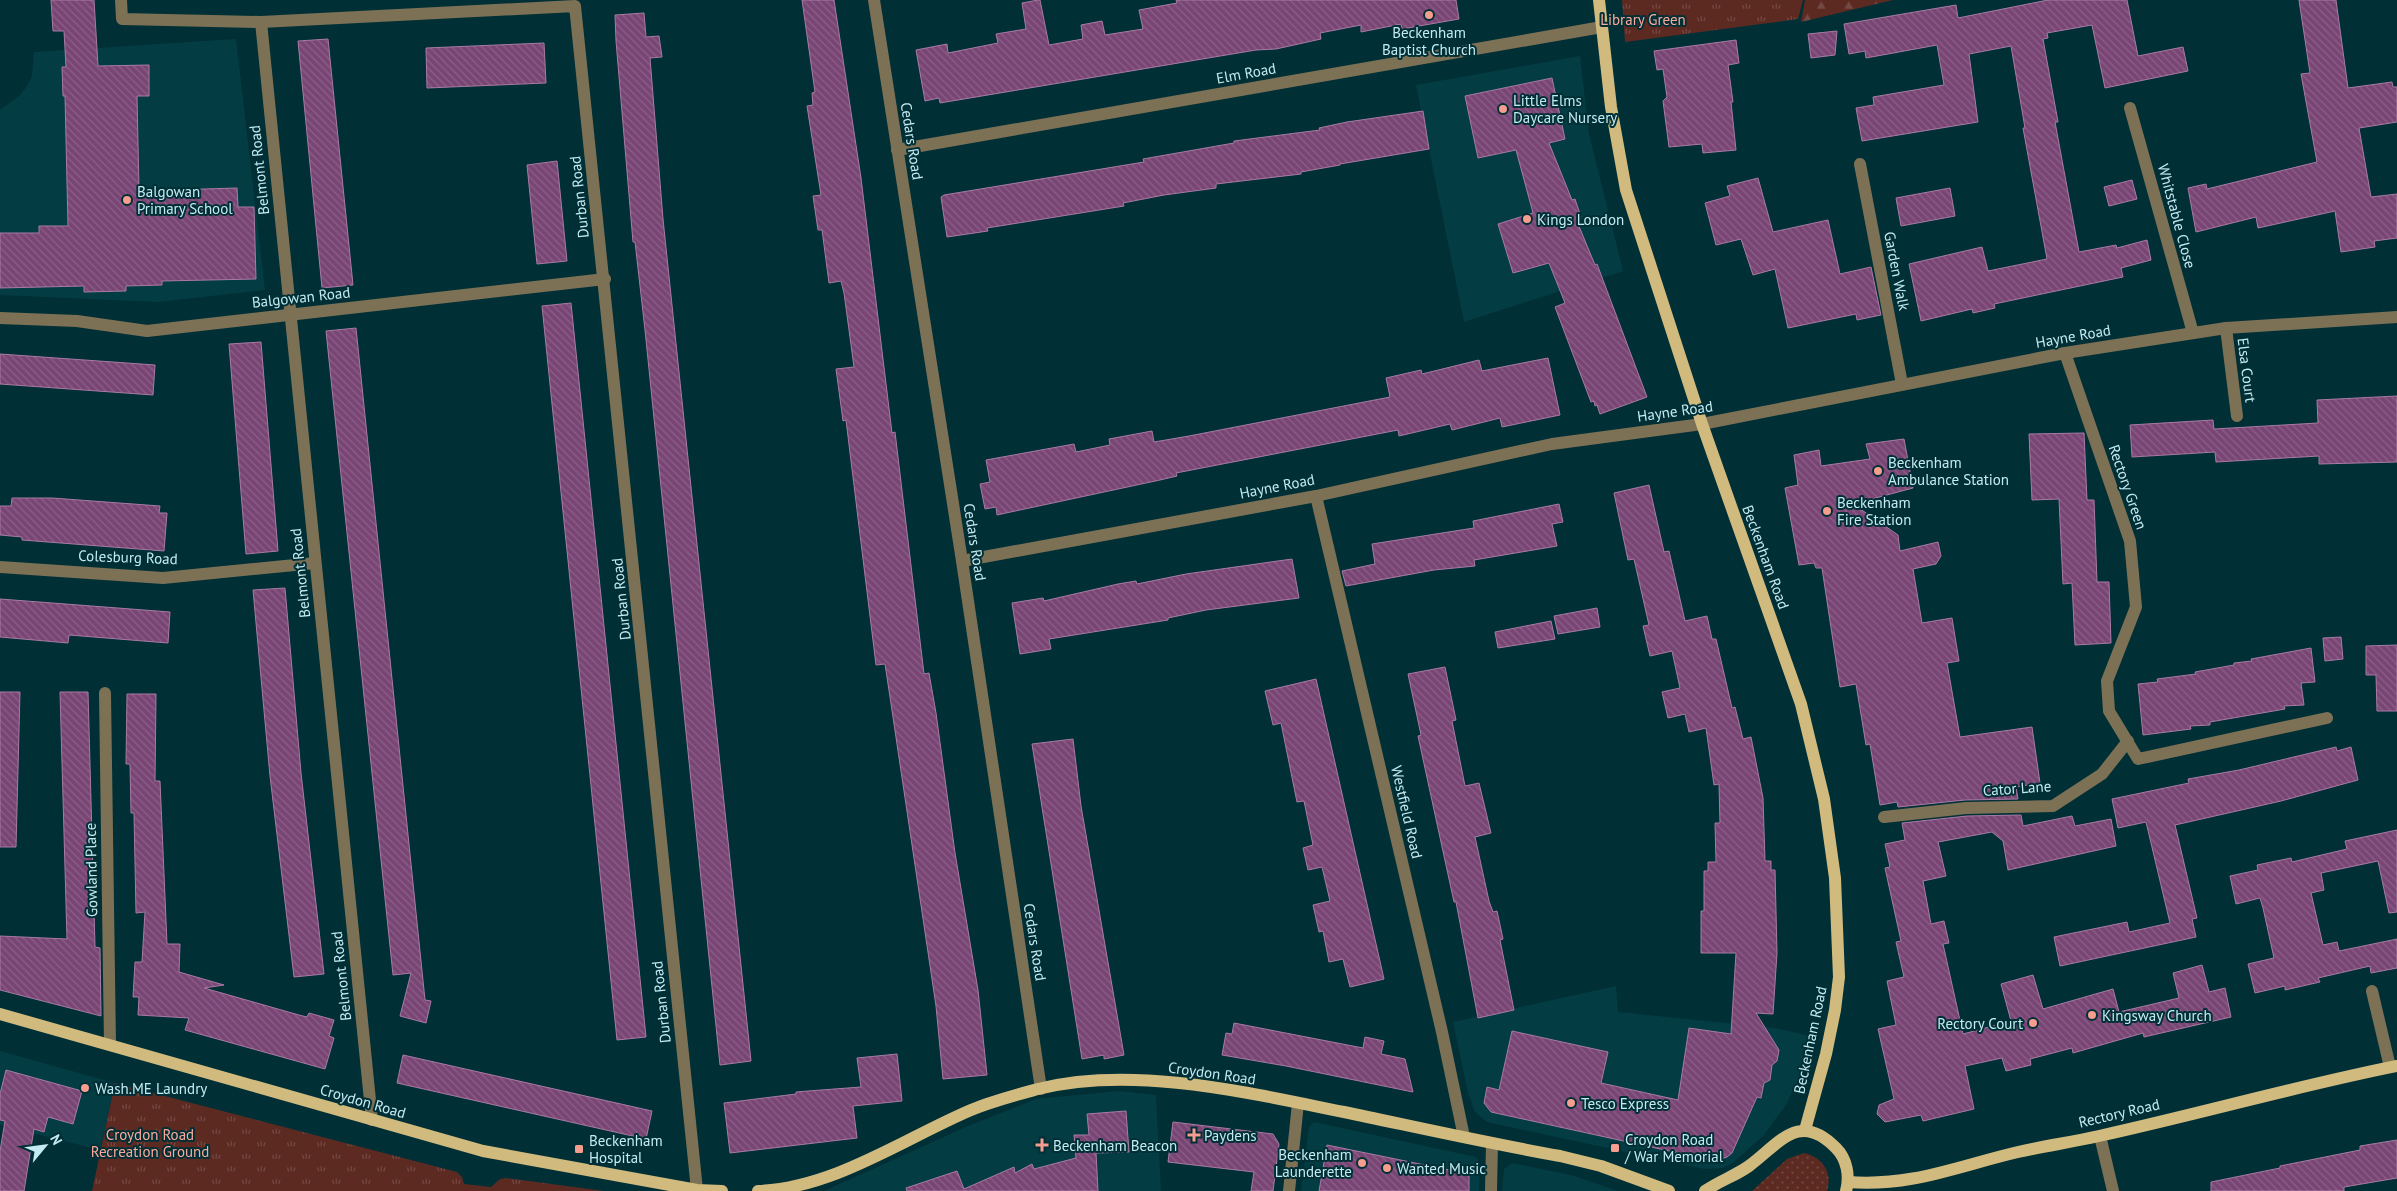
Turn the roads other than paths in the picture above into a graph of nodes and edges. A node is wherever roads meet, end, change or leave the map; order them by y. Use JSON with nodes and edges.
{"nodes":[{"id":1,"x":121,"y":0,"type":"edge"},
{"id":2,"x":874,"y":0,"type":"edge"},
{"id":3,"x":1599,"y":0,"type":"edge"},
{"id":4,"x":261,"y":22,"type":"junction"},
{"id":5,"x":1602,"y":27,"type":"junction"},
{"id":6,"x":2130,"y":108,"type":"dead end"},
{"id":7,"x":897,"y":150,"type":"junction"},
{"id":8,"x":1860,"y":164,"type":"dead end"},
{"id":9,"x":605,"y":279,"type":"junction"},
{"id":10,"x":290,"y":314,"type":"junction"},
{"id":11,"x":0,"y":318,"type":"edge"},
{"id":12,"x":2397,"y":318,"type":"edge"},
{"id":13,"x":2226,"y":328,"type":"junction"},
{"id":14,"x":2193,"y":333,"type":"junction"},
{"id":15,"x":2065,"y":353,"type":"junction"},
{"id":16,"x":1902,"y":384,"type":"junction"},
{"id":17,"x":2237,"y":416,"type":"dead end"},
{"id":18,"x":1702,"y":424,"type":"junction"},
{"id":19,"x":1316,"y":496,"type":"junction"},
{"id":20,"x":962,"y":561,"type":"junction"},
{"id":21,"x":315,"y":563,"type":"junction"},
{"id":22,"x":0,"y":567,"type":"edge"},
{"id":23,"x":104,"y":693,"type":"dead end"},
{"id":24,"x":2327,"y":718,"type":"dead end"},
{"id":25,"x":2128,"y":742,"type":"junction"},
{"id":26,"x":1884,"y":817,"type":"dead end"},
{"id":27,"x":2372,"y":991,"type":"dead end"},
{"id":28,"x":0,"y":1014,"type":"edge"},
{"id":29,"x":110,"y":1045,"type":"junction"},
{"id":30,"x":2394,"y":1066,"type":"edge"},
{"id":31,"x":1041,"y":1088,"type":"junction"},
{"id":32,"x":1298,"y":1103,"type":"junction"},
{"id":33,"x":372,"y":1120,"type":"junction"},
{"id":34,"x":1805,"y":1130,"type":"junction"},
{"id":35,"x":2100,"y":1136,"type":"junction"},
{"id":36,"x":1464,"y":1137,"type":"junction"},
{"id":37,"x":1492,"y":1143,"type":"junction"},
{"id":38,"x":1847,"y":1187,"type":"edge"},
{"id":39,"x":697,"y":1190,"type":"junction"},
{"id":40,"x":722,"y":1191,"type":"edge"},
{"id":41,"x":758,"y":1191,"type":"edge"},
{"id":42,"x":1288,"y":1191,"type":"edge"},
{"id":43,"x":1490,"y":1191,"type":"edge"},
{"id":44,"x":1669,"y":1191,"type":"edge"},
{"id":45,"x":1705,"y":1191,"type":"edge"},
{"id":46,"x":2113,"y":1191,"type":"edge"}],
"edges":[{"from":1,"to":4,"type":"street"},
{"from":2,"to":7,"type":"street","name":"Cedars Road"},
{"from":3,"to":5,"type":"main road","name":"Beckenham Road"},
{"from":4,"to":9,"type":"street","name":"Durban Road"},
{"from":4,"to":10,"type":"street","name":"Belmont Road"},
{"from":5,"to":7,"type":"street","name":"Elm Road"},
{"from":5,"to":18,"type":"main road","name":"Beckenham Road"},
{"from":6,"to":14,"type":"street","name":"Whitstable Close"},
{"from":7,"to":20,"type":"street","name":"Cedars Road"},
{"from":8,"to":16,"type":"street","name":"Garden Walk"},
{"from":9,"to":10,"type":"street","name":"Balgowan Road"},
{"from":9,"to":39,"type":"street","name":"Durban Road"},
{"from":10,"to":11,"type":"street","name":"Balgowan Road"},
{"from":10,"to":21,"type":"street","name":"Belmont Road"},
{"from":12,"to":13,"type":"street","name":"Hayne Road"},
{"from":13,"to":14,"type":"street","name":"Hayne Road"},
{"from":13,"to":17,"type":"street","name":"Elsa Court"},
{"from":14,"to":15,"type":"street","name":"Hayne Road"},
{"from":15,"to":16,"type":"street","name":"Hayne Road"},
{"from":15,"to":25,"type":"street","name":"Rectory Green"},
{"from":16,"to":18,"type":"street","name":"Hayne Road"},
{"from":18,"to":19,"type":"street","name":"Hayne Road"},
{"from":18,"to":34,"type":"main road","name":"Beckenham Road"},
{"from":19,"to":20,"type":"street","name":"Hayne Road"},
{"from":19,"to":36,"type":"street","name":"Westfield Road"},
{"from":20,"to":31,"type":"street","name":"Cedars Road"},
{"from":21,"to":22,"type":"street","name":"Colesburg Road"},
{"from":21,"to":33,"type":"street","name":"Belmont Road"},
{"from":23,"to":29,"type":"street","name":"Gowland Place"},
{"from":24,"to":25,"type":"street","name":"Rectory Green"},
{"from":25,"to":26,"type":"street","name":"Cator Lane"},
{"from":27,"to":30,"type":"street"},
{"from":28,"to":29,"type":"main road","name":"Croydon Road"},
{"from":29,"to":33,"type":"main road","name":"Croydon Road"},
{"from":30,"to":35,"type":"main road","name":"Rectory Road"},
{"from":31,"to":32,"type":"main road","name":"Croydon Road"},
{"from":31,"to":41,"type":"main road","name":"Croydon Road"},
{"from":32,"to":36,"type":"main road","name":"Croydon Road"},
{"from":32,"to":42,"type":"street"},
{"from":33,"to":39,"type":"main road","name":"Croydon Road"},
{"from":34,"to":38,"type":"main road"},
{"from":34,"to":45,"type":"main road"},
{"from":35,"to":38,"type":"main road","name":"Rectory Road"},
{"from":35,"to":46,"type":"street"},
{"from":36,"to":37,"type":"main road","name":"Croydon Road"},
{"from":37,"to":43,"type":"street"},
{"from":37,"to":44,"type":"main road","name":"Croydon Road"},
{"from":39,"to":40,"type":"main road","name":"Croydon Road"}]}
